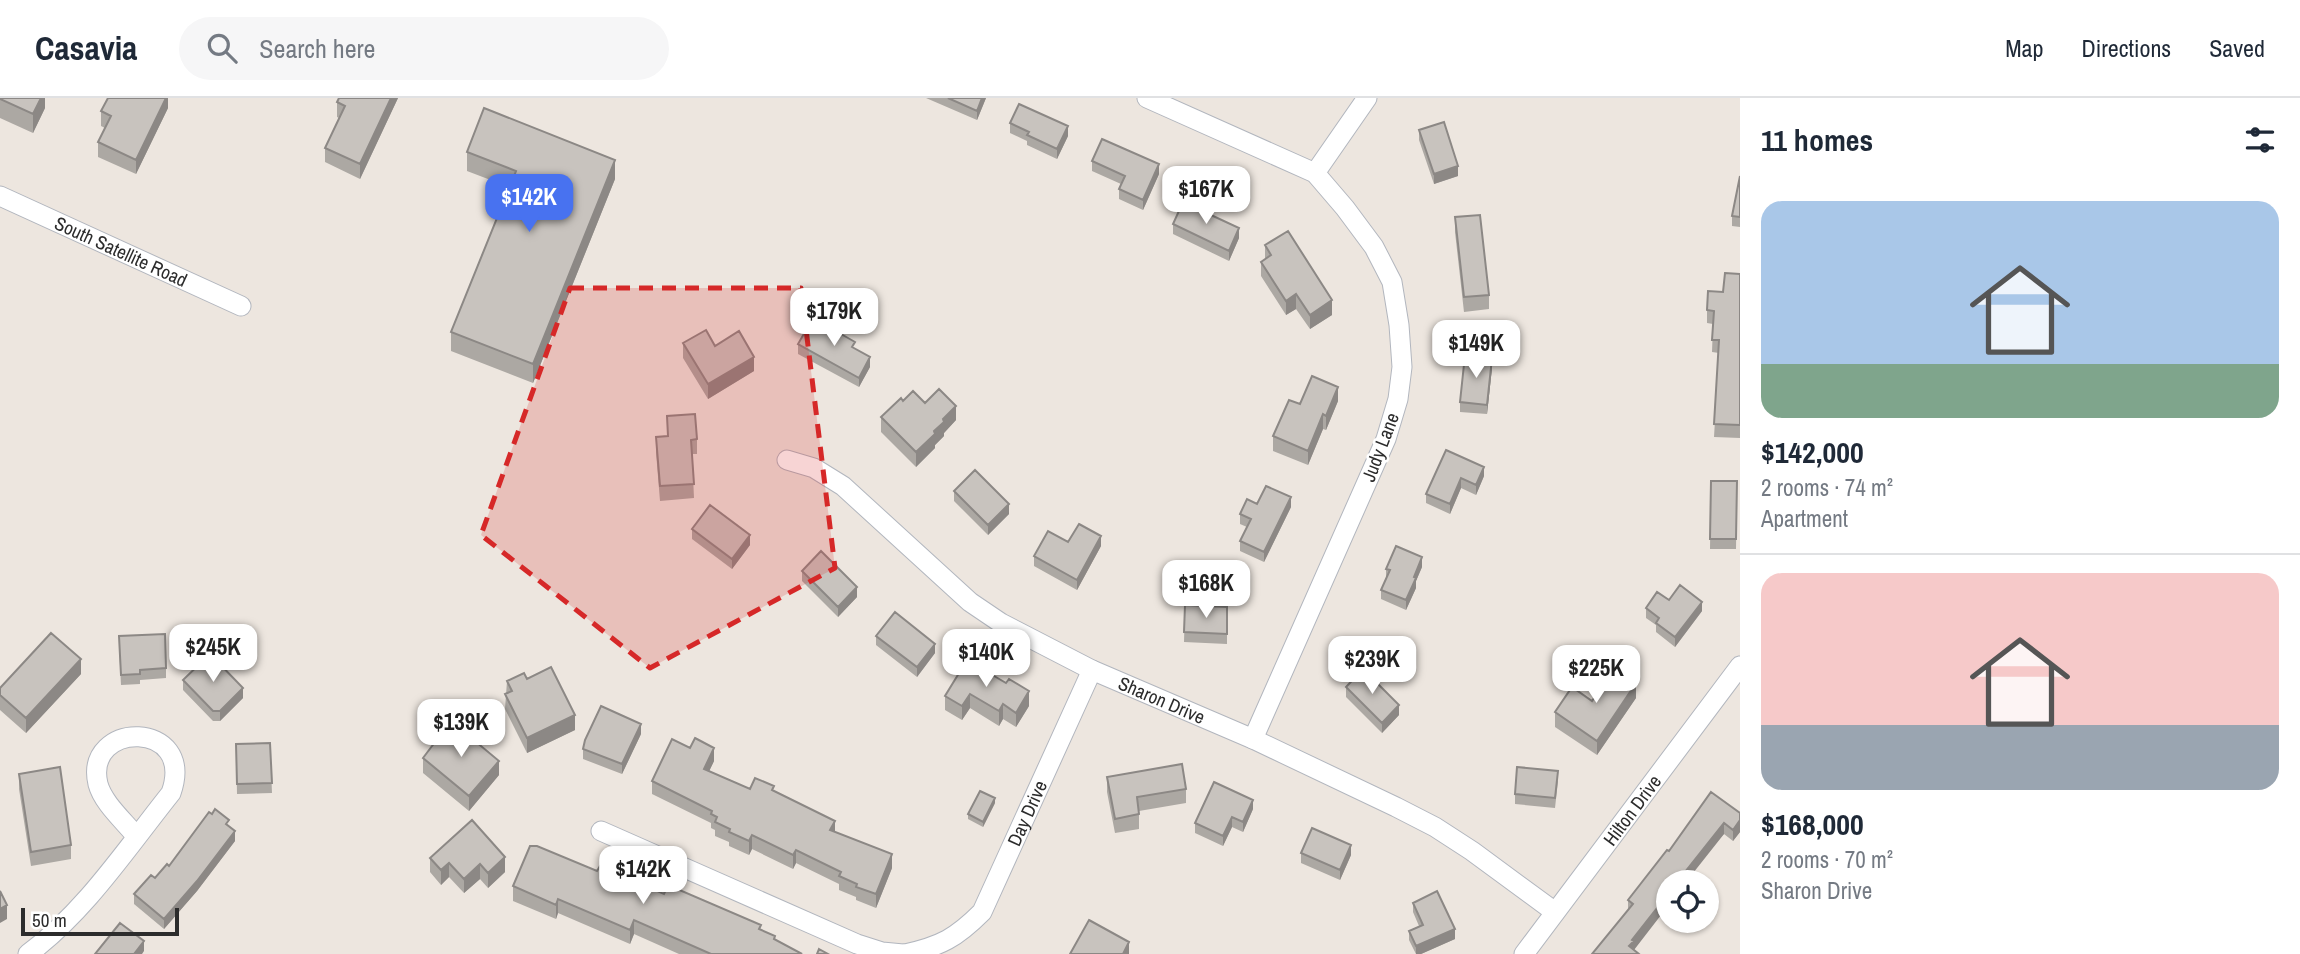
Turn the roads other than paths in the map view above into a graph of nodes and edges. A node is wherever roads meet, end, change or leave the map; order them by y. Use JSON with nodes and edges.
{"nodes":[{"id":1,"x":1147,"y":98,"type":"edge"},
{"id":2,"x":1367,"y":98,"type":"edge"},
{"id":3,"x":1315,"y":173,"type":"junction"},
{"id":4,"x":0,"y":196,"type":"edge"},
{"id":5,"x":241,"y":306,"type":"dead end"},
{"id":6,"x":787,"y":460,"type":"dead end"},
{"id":7,"x":1740,"y":666,"type":"edge"},
{"id":8,"x":1092,"y":670,"type":"junction"},
{"id":9,"x":1253,"y":739,"type":"junction"},
{"id":10,"x":601,"y":831,"type":"dead end"},
{"id":11,"x":136,"y":836,"type":"junction"},
{"id":12,"x":1555,"y":912,"type":"junction"},
{"id":13,"x":28,"y":954,"type":"edge"},
{"id":14,"x":904,"y":954,"type":"edge"},
{"id":15,"x":1524,"y":954,"type":"edge"}],
"edges":[{"from":1,"to":3,"type":"street","name":"Judy Lane"},
{"from":2,"to":3,"type":"street"},
{"from":3,"to":9,"type":"street","name":"Judy Lane"},
{"from":4,"to":5,"type":"street","name":"South Satellite Road"},
{"from":6,"to":8,"type":"street","name":"Sharon Drive"},
{"from":7,"to":12,"type":"street","name":"Hilton Drive"},
{"from":8,"to":9,"type":"street","name":"Sharon Drive"},
{"from":8,"to":14,"type":"street","name":"Day Drive"},
{"from":9,"to":12,"type":"street","name":"Sharon Drive"},
{"from":10,"to":14,"type":"street"},
{"from":11,"to":11,"type":"street"},
{"from":11,"to":13,"type":"street"},
{"from":12,"to":15,"type":"street","name":"Hilton Drive"}]}
